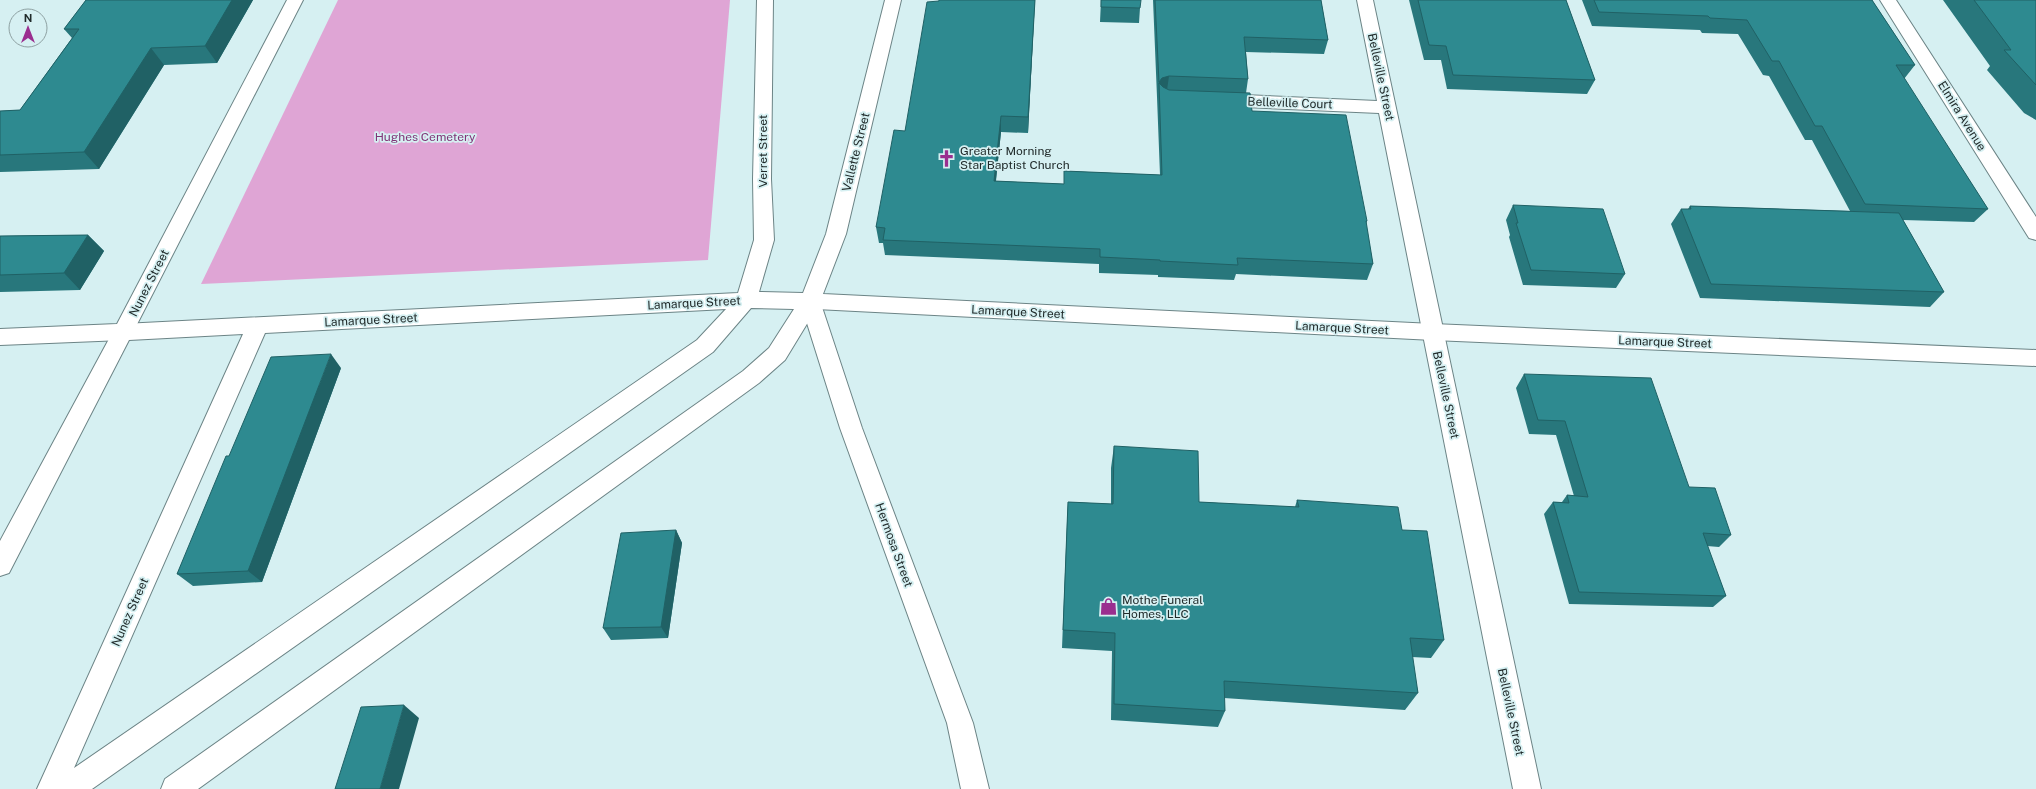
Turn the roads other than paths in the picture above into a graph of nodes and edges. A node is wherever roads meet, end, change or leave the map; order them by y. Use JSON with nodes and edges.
{"nodes":[{"id":1,"x":295,"y":0,"type":"edge"},
{"id":2,"x":765,"y":0,"type":"edge"},
{"id":3,"x":893,"y":0,"type":"edge"},
{"id":4,"x":1365,"y":0,"type":"edge"},
{"id":5,"x":1888,"y":0,"type":"edge"},
{"id":6,"x":1206,"y":99,"type":"edge"},
{"id":7,"x":1388,"y":107,"type":"junction"},
{"id":8,"x":2036,"y":233,"type":"edge"},
{"id":9,"x":746,"y":300,"type":"junction"},
{"id":10,"x":810,"y":301,"type":"junction"},
{"id":11,"x":258,"y":325,"type":"junction"},
{"id":12,"x":124,"y":332,"type":"junction"},
{"id":13,"x":1433,"y":332,"type":"junction"},
{"id":14,"x":0,"y":337,"type":"edge"},
{"id":15,"x":2036,"y":358,"type":"edge"},
{"id":16,"x":0,"y":565,"type":"edge"},
{"id":17,"x":51,"y":789,"type":"edge"},
{"id":18,"x":68,"y":789,"type":"edge"},
{"id":19,"x":175,"y":789,"type":"edge"},
{"id":20,"x":975,"y":789,"type":"edge"},
{"id":21,"x":1527,"y":789,"type":"edge"}],
"edges":[{"from":1,"to":12,"type":"street","name":"Nunez Street"},
{"from":2,"to":9,"type":"street","name":"Verret Street"},
{"from":3,"to":10,"type":"street","name":"Vallette Street"},
{"from":4,"to":7,"type":"street","name":"Belleville Street"},
{"from":5,"to":8,"type":"street","name":"Elmira Avenue"},
{"from":6,"to":7,"type":"street","name":"Belleville Court"},
{"from":7,"to":13,"type":"street","name":"Belleville Street"},
{"from":9,"to":10,"type":"street","name":"Lamarque Street"},
{"from":9,"to":11,"type":"street","name":"Lamarque Street"},
{"from":9,"to":18,"type":"street"},
{"from":10,"to":13,"type":"street","name":"Lamarque Street"},
{"from":10,"to":19,"type":"street","name":"Vallette Street"},
{"from":10,"to":20,"type":"street","name":"Hermosa Street"},
{"from":11,"to":12,"type":"street","name":"Lamarque Street"},
{"from":11,"to":17,"type":"street","name":"Nunez Street"},
{"from":12,"to":14,"type":"street","name":"Lamarque Street"},
{"from":12,"to":16,"type":"street","name":"Nunez Street"},
{"from":13,"to":15,"type":"street","name":"Lamarque Street"},
{"from":13,"to":21,"type":"street","name":"Belleville Street"}]}
